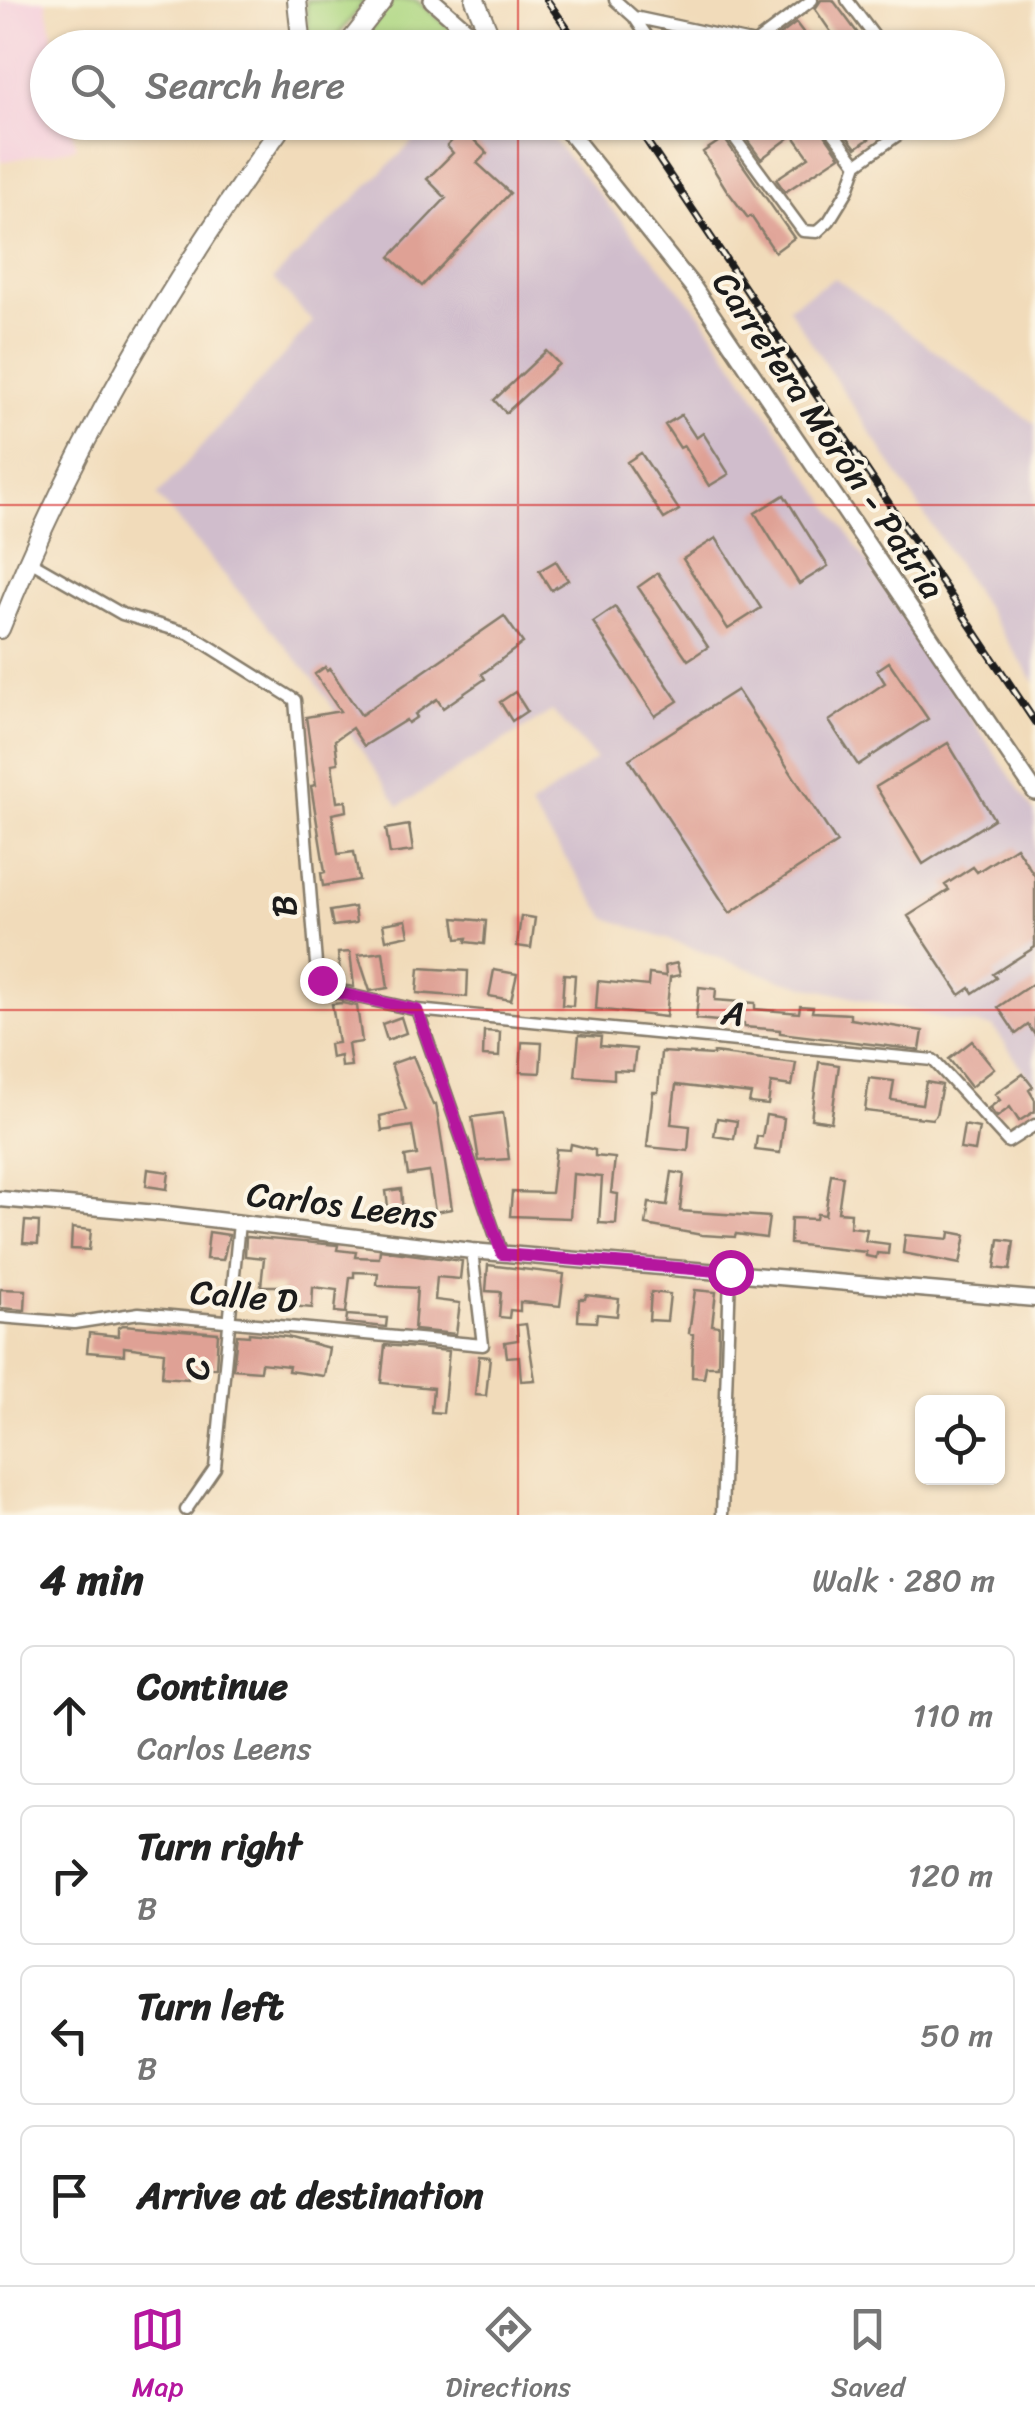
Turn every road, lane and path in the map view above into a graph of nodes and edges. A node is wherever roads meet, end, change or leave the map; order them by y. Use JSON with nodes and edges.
{"nodes":[{"id":1,"x":297,"y":0,"type":"edge"},
{"id":2,"x":383,"y":0,"type":"edge"},
{"id":3,"x":432,"y":0,"type":"edge"},
{"id":4,"x":475,"y":0,"type":"edge"},
{"id":5,"x":616,"y":0,"type":"edge"},
{"id":6,"x":812,"y":0,"type":"edge"},
{"id":7,"x":847,"y":0,"type":"edge"},
{"id":8,"x":634,"y":17,"type":"junction"},
{"id":9,"x":302,"y":30,"type":"edge"},
{"id":10,"x":359,"y":30,"type":"edge"},
{"id":11,"x":466,"y":30,"type":"edge"},
{"id":12,"x":488,"y":30,"type":"edge"},
{"id":13,"x":643,"y":30,"type":"edge"},
{"id":14,"x":692,"y":30,"type":"edge"},
{"id":15,"x":776,"y":30,"type":"edge"},
{"id":16,"x":870,"y":30,"type":"edge"},
{"id":17,"x":273,"y":140,"type":"edge"},
{"id":18,"x":573,"y":140,"type":"edge"},
{"id":19,"x":736,"y":140,"type":"edge"},
{"id":20,"x":839,"y":140,"type":"edge"},
{"id":21,"x":891,"y":140,"type":"edge"},
{"id":22,"x":858,"y":164,"type":"junction"},
{"id":23,"x":28,"y":560,"type":"junction"},
{"id":24,"x":0,"y":629,"type":"edge"},
{"id":25,"x":1035,"y":792,"type":"edge"},
{"id":26,"x":417,"y":1010,"type":"junction"},
{"id":27,"x":1035,"y":1126,"type":"edge"},
{"id":28,"x":0,"y":1198,"type":"edge"},
{"id":29,"x":239,"y":1224,"type":"junction"},
{"id":30,"x":472,"y":1251,"type":"junction"},
{"id":31,"x":502,"y":1254,"type":"junction"},
{"id":32,"x":730,"y":1272,"type":"junction"},
{"id":33,"x":1035,"y":1298,"type":"edge"},
{"id":34,"x":0,"y":1317,"type":"edge"},
{"id":35,"x":230,"y":1322,"type":"junction"},
{"id":36,"x":186,"y":1510,"type":"dead end"},
{"id":37,"x":722,"y":1515,"type":"edge"}],
"edges":[{"from":1,"to":9,"type":"main road"},
{"from":2,"to":10,"type":"main road"},
{"from":3,"to":11,"type":"main road"},
{"from":4,"to":12,"type":"main road"},
{"from":5,"to":8,"type":"street"},
{"from":6,"to":15,"type":"street"},
{"from":7,"to":16,"type":"street"},
{"from":8,"to":13,"type":"street"},
{"from":8,"to":14,"type":"street"},
{"from":17,"to":23,"type":"main road"},
{"from":18,"to":25,"type":"main road","name":"Carretera Morón - Patria"},
{"from":19,"to":22,"type":"street"},
{"from":20,"to":22,"type":"street"},
{"from":21,"to":22,"type":"street"},
{"from":23,"to":24,"type":"main road"},
{"from":23,"to":26,"type":"street","name":"B"},
{"from":26,"to":27,"type":"street","name":"A"},
{"from":26,"to":31,"type":"street"},
{"from":28,"to":29,"type":"street","name":"Carlos Leens"},
{"from":29,"to":30,"type":"street","name":"Carlos Leens"},
{"from":29,"to":35,"type":"street","name":"C"},
{"from":30,"to":31,"type":"street","name":"Carlos Leens"},
{"from":30,"to":35,"type":"street","name":"Calle D"},
{"from":31,"to":32,"type":"street","name":"Carlos Leens"},
{"from":32,"to":33,"type":"street","name":"Carlos Leens"},
{"from":32,"to":37,"type":"street"},
{"from":34,"to":35,"type":"street","name":"Calle D"},
{"from":35,"to":36,"type":"street","name":"C"}]}
